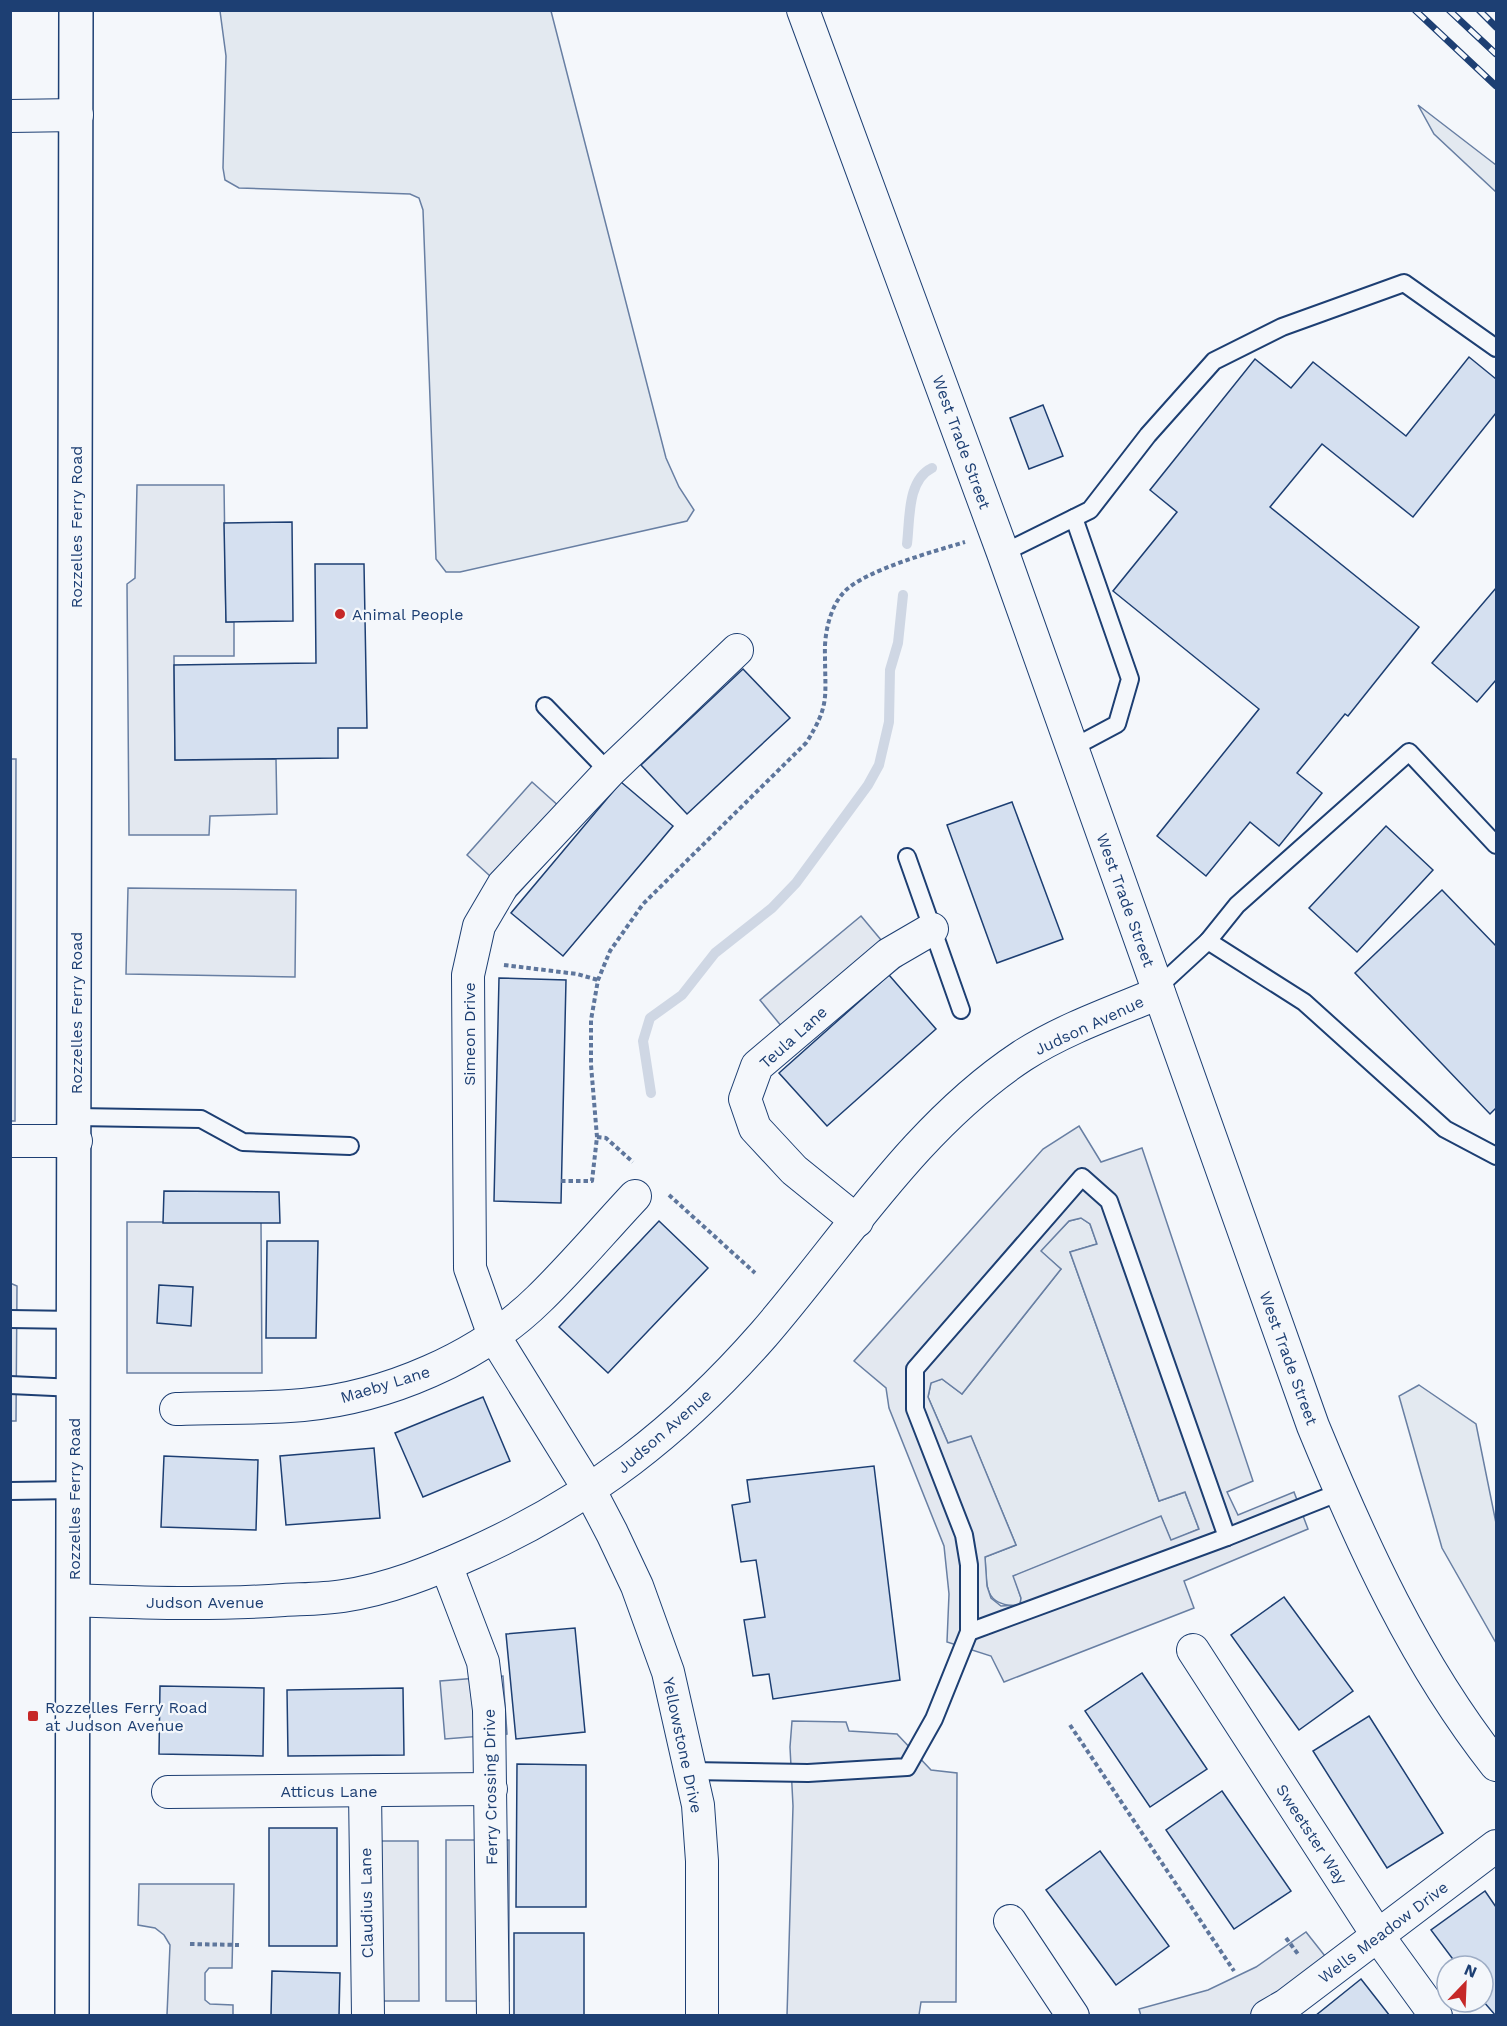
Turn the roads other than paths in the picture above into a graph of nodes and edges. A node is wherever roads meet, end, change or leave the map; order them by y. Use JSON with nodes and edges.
{"nodes":[{"id":1,"x":76,"y":10,"type":"edge"},
{"id":2,"x":803,"y":10,"type":"edge"},
{"id":3,"x":76,"y":115,"type":"junction"},
{"id":4,"x":10,"y":116,"type":"edge"},
{"id":5,"x":1497,"y":348,"type":"edge"},
{"id":6,"x":1074,"y":518,"type":"junction"},
{"id":7,"x":999,"y":542,"type":"junction"},
{"id":8,"x":737,"y":650,"type":"dead end"},
{"id":9,"x":545,"y":706,"type":"dead end"},
{"id":10,"x":1072,"y":748,"type":"junction"},
{"id":11,"x":609,"y":772,"type":"junction"},
{"id":12,"x":1497,"y":845,"type":"edge"},
{"id":13,"x":907,"y":857,"type":"dead end"},
{"id":14,"x":932,"y":929,"type":"junction"},
{"id":15,"x":1208,"y":941,"type":"junction"},
{"id":16,"x":1158,"y":990,"type":"junction"},
{"id":17,"x":962,"y":1010,"type":"dead end"},
{"id":18,"x":76,"y":1129,"type":"junction"},
{"id":19,"x":10,"y":1141,"type":"edge"},
{"id":20,"x":350,"y":1146,"type":"dead end"},
{"id":21,"x":1497,"y":1156,"type":"edge"},
{"id":22,"x":638,"y":1183,"type":"road end"},
{"id":23,"x":856,"y":1221,"type":"junction"},
{"id":24,"x":10,"y":1319,"type":"edge"},
{"id":25,"x":75,"y":1320,"type":"junction"},
{"id":26,"x":494,"y":1336,"type":"junction"},
{"id":27,"x":10,"y":1385,"type":"edge"},
{"id":28,"x":75,"y":1389,"type":"junction"},
{"id":29,"x":176,"y":1408,"type":"dead end"},
{"id":30,"x":75,"y":1490,"type":"junction"},
{"id":31,"x":10,"y":1491,"type":"edge"},
{"id":32,"x":590,"y":1491,"type":"junction"},
{"id":33,"x":1340,"y":1492,"type":"junction"},
{"id":34,"x":1227,"y":1537,"type":"junction"},
{"id":35,"x":446,"y":1565,"type":"junction"},
{"id":36,"x":74,"y":1599,"type":"junction"},
{"id":37,"x":969,"y":1632,"type":"junction"},
{"id":38,"x":1193,"y":1650,"type":"dead end"},
{"id":39,"x":1497,"y":1765,"type":"edge"},
{"id":40,"x":691,"y":1771,"type":"junction"},
{"id":41,"x":491,"y":1789,"type":"junction"},
{"id":42,"x":365,"y":1791,"type":"junction"},
{"id":43,"x":168,"y":1792,"type":"dead end"},
{"id":44,"x":1497,"y":1846,"type":"edge"},
{"id":45,"x":1010,"y":1921,"type":"dead end"},
{"id":46,"x":1378,"y":1936,"type":"junction"},
{"id":47,"x":72,"y":2016,"type":"edge"},
{"id":48,"x":368,"y":2016,"type":"edge"},
{"id":49,"x":493,"y":2016,"type":"edge"},
{"id":50,"x":702,"y":2016,"type":"edge"},
{"id":51,"x":1072,"y":2016,"type":"edge"},
{"id":52,"x":1267,"y":2016,"type":"edge"},
{"id":53,"x":1436,"y":2016,"type":"edge"}],
"edges":[{"from":1,"to":3,"type":"street","name":"Rozzelles Ferry Road"},
{"from":2,"to":7,"type":"street","name":"West Trade Street"},
{"from":3,"to":4,"type":"street"},
{"from":3,"to":18,"type":"street","name":"Rozzelles Ferry Road"},
{"from":5,"to":6,"type":"lane"},
{"from":6,"to":7,"type":"lane"},
{"from":6,"to":10,"type":"lane"},
{"from":7,"to":10,"type":"street","name":"West Trade Street"},
{"from":8,"to":11,"type":"street","name":"Simeon Drive"},
{"from":9,"to":11,"type":"lane"},
{"from":10,"to":16,"type":"street","name":"West Trade Street"},
{"from":11,"to":26,"type":"street","name":"Simeon Drive"},
{"from":12,"to":15,"type":"lane"},
{"from":13,"to":14,"type":"lane"},
{"from":14,"to":17,"type":"lane"},
{"from":14,"to":23,"type":"street","name":"Teula Lane"},
{"from":15,"to":16,"type":"lane"},
{"from":15,"to":21,"type":"lane"},
{"from":16,"to":23,"type":"street","name":"Judson Avenue"},
{"from":16,"to":33,"type":"street","name":"West Trade Street"},
{"from":18,"to":19,"type":"street"},
{"from":18,"to":20,"type":"lane"},
{"from":18,"to":25,"type":"street","name":"Rozzelles Ferry Road"},
{"from":22,"to":26,"type":"street","name":"Maeby Lane"},
{"from":23,"to":32,"type":"street","name":"Judson Avenue"},
{"from":24,"to":25,"type":"lane"},
{"from":25,"to":28,"type":"street","name":"Rozzelles Ferry Road"},
{"from":26,"to":29,"type":"street","name":"Maeby Lane"},
{"from":26,"to":32,"type":"street","name":"Simeon Drive"},
{"from":27,"to":28,"type":"lane"},
{"from":28,"to":30,"type":"street","name":"Rozzelles Ferry Road"},
{"from":30,"to":31,"type":"lane"},
{"from":30,"to":36,"type":"street","name":"Rozzelles Ferry Road"},
{"from":32,"to":35,"type":"street","name":"Judson Avenue"},
{"from":32,"to":40,"type":"street","name":"Yellowstone Drive"},
{"from":33,"to":34,"type":"lane"},
{"from":33,"to":39,"type":"street","name":"West Trade Street"},
{"from":34,"to":37,"type":"lane"},
{"from":34,"to":37,"type":"lane"},
{"from":35,"to":36,"type":"street","name":"Judson Avenue"},
{"from":35,"to":41,"type":"street","name":"Ferry Crossing Drive"},
{"from":36,"to":47,"type":"street","name":"Rozzelles Ferry Road"},
{"from":37,"to":40,"type":"lane"},
{"from":38,"to":46,"type":"street","name":"Sweetster Way"},
{"from":40,"to":50,"type":"street","name":"Yellowstone Drive"},
{"from":41,"to":42,"type":"street","name":"Atticus Lane"},
{"from":41,"to":49,"type":"street","name":"Ferry Crossing Drive"},
{"from":42,"to":43,"type":"street","name":"Atticus Lane"},
{"from":42,"to":48,"type":"street","name":"Claudius Lane"},
{"from":44,"to":46,"type":"street","name":"Wells Meadow Drive"},
{"from":45,"to":51,"type":"street"},
{"from":46,"to":52,"type":"street","name":"Wells Meadow Drive"},
{"from":46,"to":53,"type":"street","name":"Sweetster Way"}]}
